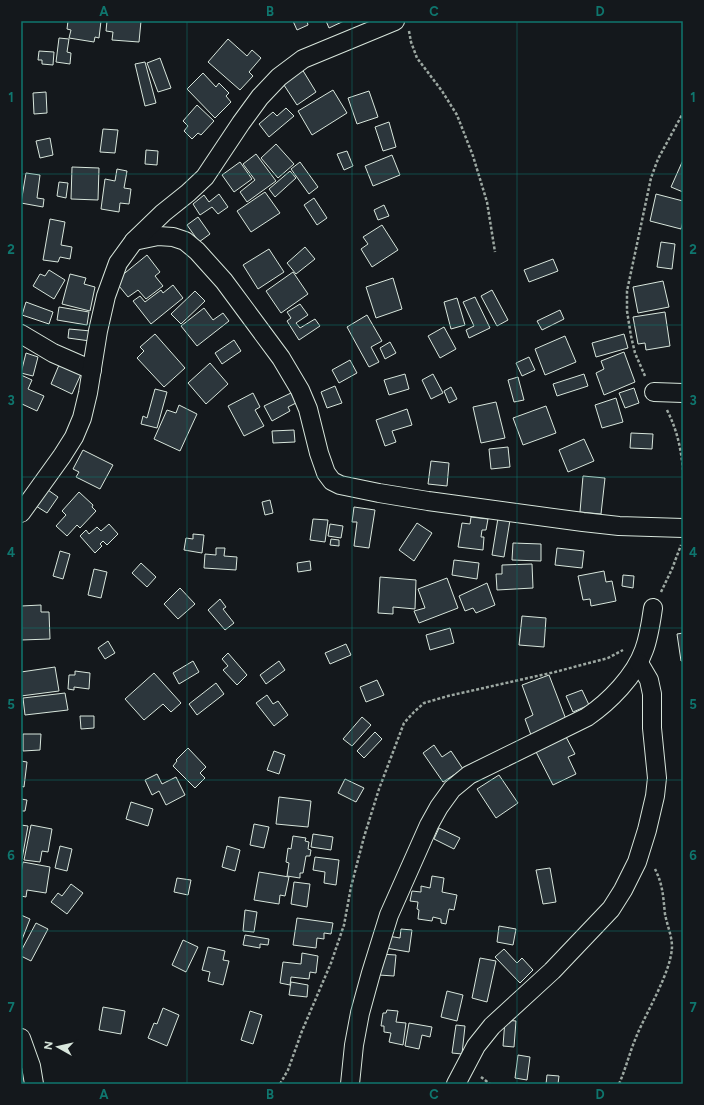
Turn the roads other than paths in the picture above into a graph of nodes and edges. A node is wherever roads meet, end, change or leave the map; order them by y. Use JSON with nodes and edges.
{"nodes":[{"id":1,"x":402,"y":24,"type":"edge"},
{"id":2,"x":134,"y":240,"type":"junction"},
{"id":3,"x":21,"y":334,"type":"edge"},
{"id":4,"x":92,"y":370,"type":"junction"},
{"id":5,"x":654,"y":392,"type":"road end"},
{"id":6,"x":683,"y":393,"type":"edge"},
{"id":7,"x":21,"y":513,"type":"edge"},
{"id":8,"x":683,"y":528,"type":"edge"},
{"id":9,"x":653,"y":608,"type":"dead end"},
{"id":10,"x":639,"y":663,"type":"junction"},
{"id":11,"x":21,"y":1038,"type":"edge"},
{"id":12,"x":34,"y":1084,"type":"edge"},
{"id":13,"x":350,"y":1084,"type":"edge"},
{"id":14,"x":456,"y":1084,"type":"edge"}],
"edges":[{"from":1,"to":2,"type":"street"},
{"from":2,"to":4,"type":"street"},
{"from":2,"to":8,"type":"street"},
{"from":3,"to":4,"type":"street"},
{"from":4,"to":7,"type":"street"},
{"from":5,"to":6,"type":"street"},
{"from":9,"to":10,"type":"street"},
{"from":10,"to":13,"type":"street"},
{"from":10,"to":14,"type":"street"},
{"from":11,"to":12,"type":"street"}]}
